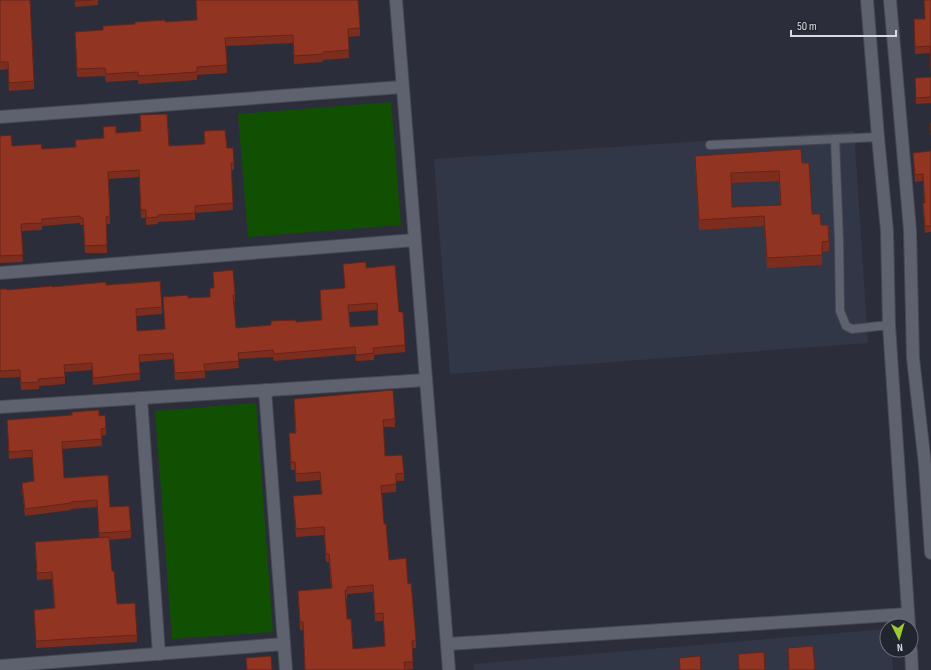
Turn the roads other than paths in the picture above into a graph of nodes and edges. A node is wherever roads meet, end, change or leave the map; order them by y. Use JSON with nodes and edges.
{"nodes":[{"id":1,"x":396,"y":0,"type":"edge"},
{"id":2,"x":867,"y":0,"type":"edge"},
{"id":3,"x":890,"y":0,"type":"edge"},
{"id":4,"x":402,"y":87,"type":"junction"},
{"id":5,"x":0,"y":117,"type":"edge"},
{"id":6,"x":878,"y":137,"type":"junction"},
{"id":7,"x":835,"y":139,"type":"junction"},
{"id":8,"x":710,"y":145,"type":"dead end"},
{"id":9,"x":415,"y":240,"type":"junction"},
{"id":10,"x":0,"y":273,"type":"edge"},
{"id":11,"x":889,"y":325,"type":"junction"},
{"id":12,"x":426,"y":380,"type":"junction"},
{"id":13,"x":264,"y":390,"type":"junction"},
{"id":14,"x":141,"y":398,"type":"junction"},
{"id":15,"x":0,"y":407,"type":"edge"},
{"id":16,"x":928,"y":465,"type":"edge"},
{"id":17,"x":931,"y":553,"type":"edge"},
{"id":18,"x":908,"y":614,"type":"junction"},
{"id":19,"x":908,"y":618,"type":"edge"},
{"id":20,"x":284,"y":644,"type":"junction"},
{"id":21,"x":447,"y":644,"type":"junction"},
{"id":22,"x":159,"y":654,"type":"junction"},
{"id":23,"x":911,"y":658,"type":"edge"},
{"id":24,"x":0,"y":666,"type":"edge"},
{"id":25,"x":286,"y":670,"type":"edge"},
{"id":26,"x":449,"y":670,"type":"edge"},
{"id":27,"x":912,"y":670,"type":"edge"}],
"edges":[{"from":1,"to":4,"type":"street"},
{"from":2,"to":6,"type":"street"},
{"from":3,"to":16,"type":"street"},
{"from":4,"to":5,"type":"street"},
{"from":4,"to":9,"type":"street"},
{"from":6,"to":7,"type":"lane"},
{"from":6,"to":11,"type":"street"},
{"from":7,"to":8,"type":"lane"},
{"from":7,"to":11,"type":"lane"},
{"from":9,"to":10,"type":"street"},
{"from":9,"to":12,"type":"street"},
{"from":11,"to":18,"type":"street"},
{"from":12,"to":13,"type":"street"},
{"from":12,"to":21,"type":"street"},
{"from":13,"to":14,"type":"street"},
{"from":13,"to":20,"type":"street"},
{"from":14,"to":15,"type":"street"},
{"from":14,"to":22,"type":"street"},
{"from":16,"to":17,"type":"street"},
{"from":18,"to":19,"type":"street"},
{"from":18,"to":21,"type":"street"},
{"from":20,"to":22,"type":"street"},
{"from":20,"to":25,"type":"street"},
{"from":21,"to":26,"type":"street"},
{"from":22,"to":24,"type":"street"},
{"from":23,"to":27,"type":"street"}]}
